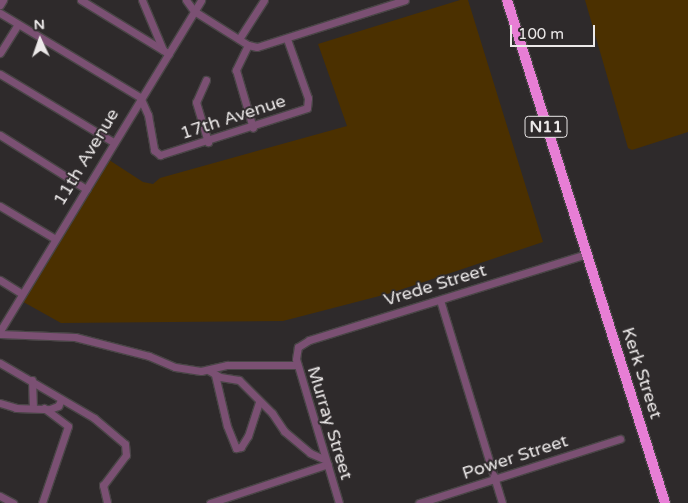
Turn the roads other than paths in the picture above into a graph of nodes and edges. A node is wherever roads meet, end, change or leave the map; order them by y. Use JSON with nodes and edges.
{"nodes":[{"id":1,"x":3,"y":0,"type":"edge"},
{"id":2,"x":81,"y":0,"type":"edge"},
{"id":3,"x":142,"y":0,"type":"edge"},
{"id":4,"x":186,"y":0,"type":"edge"},
{"id":5,"x":201,"y":0,"type":"edge"},
{"id":6,"x":264,"y":0,"type":"edge"},
{"id":7,"x":405,"y":0,"type":"edge"},
{"id":8,"x":507,"y":0,"type":"edge"},
{"id":9,"x":0,"y":5,"type":"edge"},
{"id":10,"x":194,"y":11,"type":"junction"},
{"id":11,"x":0,"y":13,"type":"edge"},
{"id":12,"x":18,"y":24,"type":"junction"},
{"id":13,"x":239,"y":39,"type":"junction"},
{"id":14,"x":287,"y":39,"type":"junction"},
{"id":15,"x":248,"y":45,"type":"junction"},
{"id":16,"x":166,"y":52,"type":"junction"},
{"id":17,"x":0,"y":53,"type":"edge"},
{"id":18,"x":0,"y":74,"type":"edge"},
{"id":19,"x":206,"y":80,"type":"dead end"},
{"id":20,"x":140,"y":97,"type":"junction"},
{"id":21,"x":253,"y":128,"type":"junction"},
{"id":22,"x":0,"y":135,"type":"edge"},
{"id":23,"x":113,"y":142,"type":"junction"},
{"id":24,"x":208,"y":142,"type":"junction"},
{"id":25,"x":86,"y":188,"type":"junction"},
{"id":26,"x":0,"y":206,"type":"edge"},
{"id":27,"x":54,"y":238,"type":"junction"},
{"id":28,"x":586,"y":254,"type":"junction"},
{"id":29,"x":0,"y":280,"type":"edge"},
{"id":30,"x":21,"y":293,"type":"junction"},
{"id":31,"x":440,"y":300,"type":"junction"},
{"id":32,"x":0,"y":332,"type":"edge"},
{"id":33,"x":297,"y":351,"type":"joint"},
{"id":34,"x":0,"y":363,"type":"edge"},
{"id":35,"x":297,"y":365,"type":"junction"},
{"id":36,"x":208,"y":370,"type":"junction"},
{"id":37,"x":215,"y":375,"type":"junction"},
{"id":38,"x":32,"y":380,"type":"junction"},
{"id":39,"x":61,"y":400,"type":"junction"},
{"id":40,"x":259,"y":402,"type":"junction"},
{"id":41,"x":0,"y":403,"type":"edge"},
{"id":42,"x":33,"y":406,"type":"junction"},
{"id":43,"x":44,"y":408,"type":"junction"},
{"id":44,"x":620,"y":439,"type":"dead end"},
{"id":45,"x":327,"y":462,"type":"junction"},
{"id":46,"x":494,"y":479,"type":"junction"},
{"id":47,"x":0,"y":496,"type":"edge"},
{"id":48,"x":9,"y":502,"type":"edge"},
{"id":49,"x":42,"y":503,"type":"edge"},
{"id":50,"x":107,"y":503,"type":"edge"},
{"id":51,"x":210,"y":503,"type":"edge"},
{"id":52,"x":339,"y":503,"type":"edge"},
{"id":53,"x":420,"y":503,"type":"edge"},
{"id":54,"x":502,"y":503,"type":"edge"},
{"id":55,"x":665,"y":503,"type":"edge"}],
"edges":[{"from":1,"to":9,"type":"street"},
{"from":2,"to":16,"type":"street"},
{"from":3,"to":16,"type":"street"},
{"from":4,"to":10,"type":"street"},
{"from":5,"to":10,"type":"street","name":"11th Avenue"},
{"from":6,"to":13,"type":"street"},
{"from":7,"to":14,"type":"street"},
{"from":8,"to":28,"type":"highway","number":"N11"},
{"from":10,"to":13,"type":"street"},
{"from":10,"to":16,"type":"street","name":"11th Avenue"},
{"from":11,"to":12,"type":"street"},
{"from":12,"to":17,"type":"street"},
{"from":12,"to":20,"type":"street"},
{"from":13,"to":15,"type":"street"},
{"from":14,"to":15,"type":"street"},
{"from":14,"to":21,"type":"street","name":"17th Avenue"},
{"from":15,"to":21,"type":"street"},
{"from":16,"to":20,"type":"street","name":"11th Avenue"},
{"from":18,"to":23,"type":"street"},
{"from":19,"to":24,"type":"street"},
{"from":20,"to":23,"type":"street","name":"11th Avenue"},
{"from":20,"to":24,"type":"street","name":"17th Avenue"},
{"from":21,"to":24,"type":"street","name":"17th Avenue"},
{"from":22,"to":25,"type":"street"},
{"from":23,"to":25,"type":"street","name":"11th Avenue"},
{"from":25,"to":27,"type":"street","name":"11th Avenue"},
{"from":26,"to":27,"type":"street"},
{"from":27,"to":30,"type":"street","name":"11th Avenue"},
{"from":28,"to":31,"type":"street","name":"Vrede Street"},
{"from":28,"to":55,"type":"highway","name":"Kerk Street","number":"N11"},
{"from":29,"to":30,"type":"street"},
{"from":30,"to":32,"type":"street","name":"11th Avenue"},
{"from":31,"to":33,"type":"street","name":"Vrede Street"},
{"from":31,"to":46,"type":"street"},
{"from":32,"to":36,"type":"street"},
{"from":33,"to":35,"type":"street","name":"Murray Street"},
{"from":34,"to":38,"type":"street"},
{"from":35,"to":36,"type":"street"},
{"from":35,"to":45,"type":"street","name":"Murray Street"},
{"from":36,"to":37,"type":"street"},
{"from":37,"to":40,"type":"street"},
{"from":37,"to":40,"type":"street"},
{"from":38,"to":39,"type":"street"},
{"from":38,"to":42,"type":"street"},
{"from":39,"to":43,"type":"street"},
{"from":39,"to":50,"type":"street"},
{"from":40,"to":45,"type":"street"},
{"from":41,"to":42,"type":"street"},
{"from":42,"to":43,"type":"street"},
{"from":43,"to":49,"type":"street"},
{"from":44,"to":46,"type":"street","name":"Power Street"},
{"from":45,"to":51,"type":"street"},
{"from":45,"to":52,"type":"street","name":"Murray Street"},
{"from":46,"to":53,"type":"street","name":"Power Street"},
{"from":46,"to":54,"type":"street"},
{"from":47,"to":48,"type":"street"}]}
